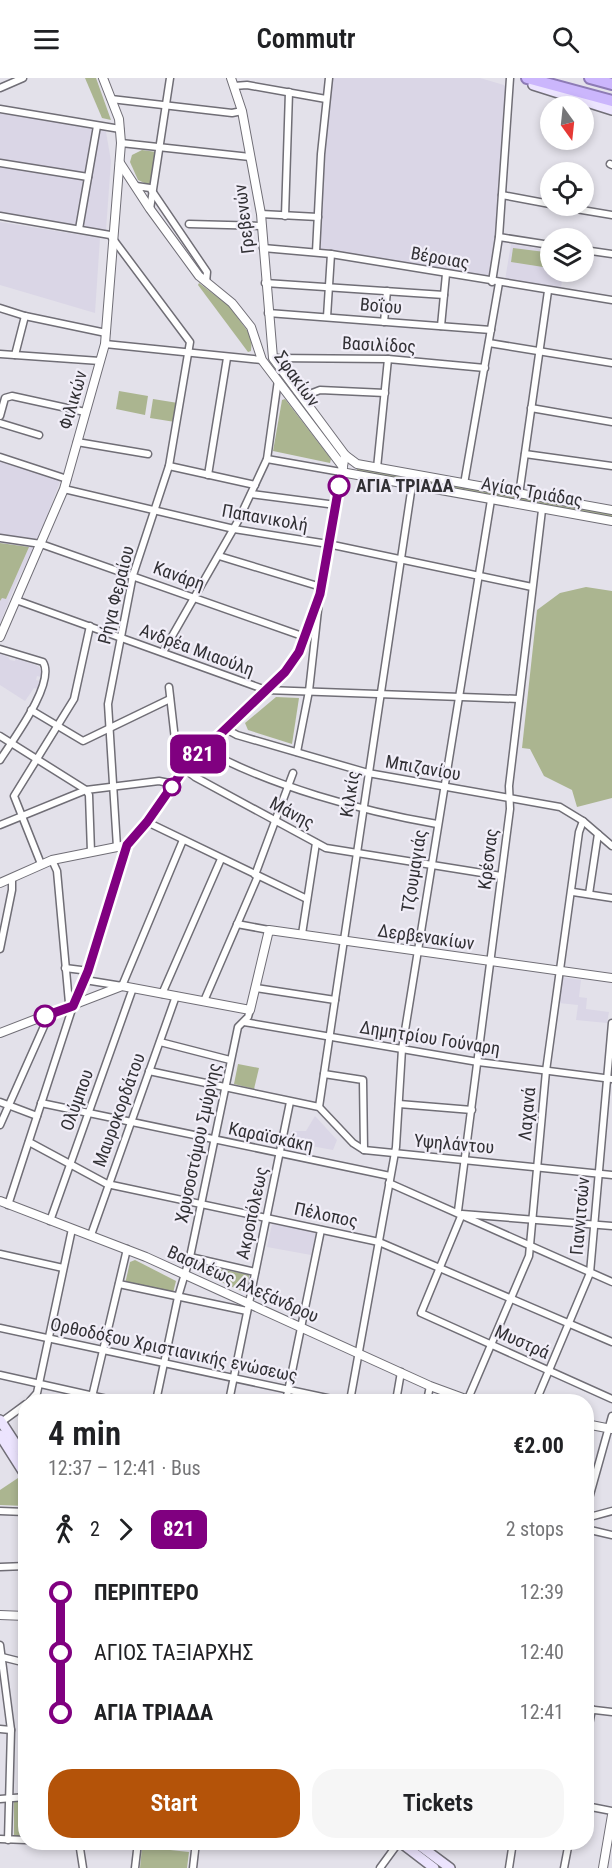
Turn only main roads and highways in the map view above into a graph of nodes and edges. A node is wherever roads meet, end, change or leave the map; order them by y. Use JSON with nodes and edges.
{"nodes":[{"id":1,"x":519,"y":78,"type":"edge"},
{"id":2,"x":591,"y":78,"type":"edge"},
{"id":3,"x":530,"y":82,"type":"edge"},
{"id":4,"x":612,"y":84,"type":"edge"},
{"id":5,"x":612,"y":101,"type":"edge"},
{"id":6,"x":612,"y":110,"type":"edge"},
{"id":7,"x":0,"y":1421,"type":"edge"},
{"id":8,"x":0,"y":1435,"type":"edge"},
{"id":9,"x":18,"y":1448,"type":"edge"},
{"id":10,"x":18,"y":1463,"type":"edge"},
{"id":11,"x":410,"y":1850,"type":"edge"},
{"id":12,"x":426,"y":1850,"type":"edge"},
{"id":13,"x":434,"y":1868,"type":"edge"},
{"id":14,"x":450,"y":1868,"type":"edge"}],
"edges":[{"from":1,"to":3,"type":"highway"},
{"from":2,"to":4,"type":"highway"},
{"from":3,"to":5,"type":"highway"},
{"from":3,"to":6,"type":"main road"},
{"from":7,"to":9,"type":"main road"},
{"from":8,"to":10,"type":"main road"},
{"from":11,"to":13,"type":"main road"},
{"from":12,"to":14,"type":"main road"}]}
